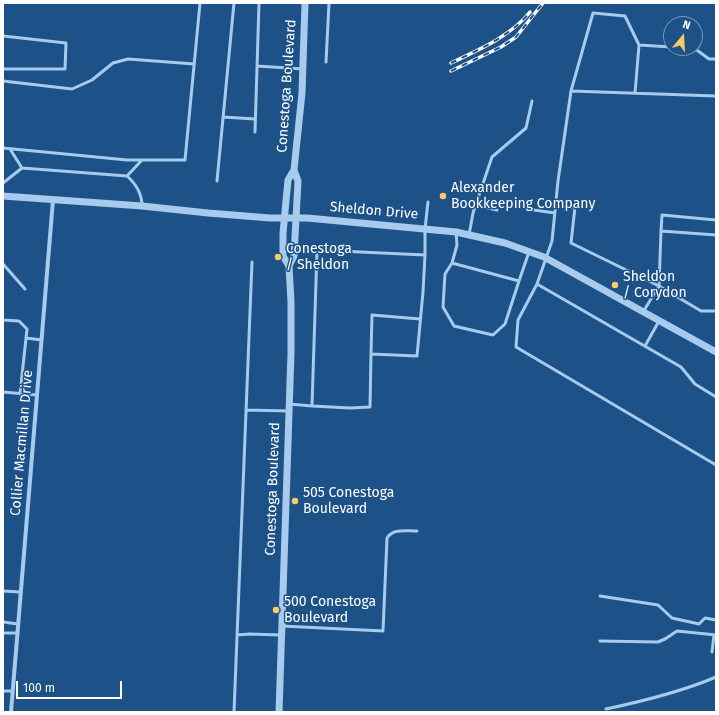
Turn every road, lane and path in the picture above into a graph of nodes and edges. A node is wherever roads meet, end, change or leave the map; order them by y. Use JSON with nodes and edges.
{"nodes":[{"id":1,"x":200,"y":3,"type":"edge"},
{"id":2,"x":234,"y":3,"type":"edge"},
{"id":3,"x":259,"y":3,"type":"edge"},
{"id":4,"x":305,"y":3,"type":"edge"},
{"id":5,"x":329,"y":3,"type":"edge"},
{"id":6,"x":3,"y":36,"type":"edge"},
{"id":7,"x":639,"y":45,"type":"junction"},
{"id":8,"x":663,"y":46,"type":"edge"},
{"id":9,"x":703,"y":55,"type":"edge"},
{"id":10,"x":716,"y":59,"type":"edge"},
{"id":11,"x":326,"y":62,"type":"dead end"},
{"id":12,"x":194,"y":64,"type":"junction"},
{"id":13,"x":257,"y":66,"type":"junction"},
{"id":14,"x":3,"y":69,"type":"edge"},
{"id":15,"x":303,"y":69,"type":"junction"},
{"id":16,"x":3,"y":81,"type":"edge"},
{"id":17,"x":571,"y":91,"type":"junction"},
{"id":18,"x":635,"y":93,"type":"junction"},
{"id":19,"x":716,"y":96,"type":"edge"},
{"id":20,"x":532,"y":101,"type":"dead end"},
{"id":21,"x":223,"y":117,"type":"junction"},
{"id":22,"x":255,"y":119,"type":"junction"},
{"id":23,"x":255,"y":132,"type":"dead end"},
{"id":24,"x":3,"y":148,"type":"edge"},
{"id":25,"x":10,"y":149,"type":"junction"},
{"id":26,"x":142,"y":160,"type":"junction"},
{"id":27,"x":22,"y":168,"type":"junction"},
{"id":28,"x":294,"y":170,"type":"junction"},
{"id":29,"x":127,"y":176,"type":"junction"},
{"id":30,"x":218,"y":181,"type":"dead end"},
{"id":31,"x":3,"y":183,"type":"edge"},
{"id":32,"x":3,"y":196,"type":"edge"},
{"id":33,"x":53,"y":200,"type":"junction"},
{"id":34,"x":428,"y":202,"type":"dead end"},
{"id":35,"x":476,"y":205,"type":"junction"},
{"id":36,"x":142,"y":206,"type":"junction"},
{"id":37,"x":556,"y":207,"type":"junction"},
{"id":38,"x":497,"y":210,"type":"dead end"},
{"id":39,"x":534,"y":210,"type":"dead end"},
{"id":40,"x":555,"y":213,"type":"junction"},
{"id":41,"x":296,"y":217,"type":"junction"},
{"id":42,"x":284,"y":218,"type":"junction"},
{"id":43,"x":716,"y":220,"type":"edge"},
{"id":44,"x":425,"y":229,"type":"junction"},
{"id":45,"x":661,"y":231,"type":"junction"},
{"id":46,"x":456,"y":232,"type":"junction"},
{"id":47,"x":469,"y":235,"type":"junction"},
{"id":48,"x":716,"y":236,"type":"edge"},
{"id":49,"x":529,"y":252,"type":"junction"},
{"id":50,"x":424,"y":255,"type":"junction"},
{"id":51,"x":546,"y":258,"type":"junction"},
{"id":52,"x":252,"y":262,"type":"dead end"},
{"id":53,"x":452,"y":263,"type":"junction"},
{"id":54,"x":3,"y":264,"type":"edge"},
{"id":55,"x":289,"y":266,"type":"junction"},
{"id":56,"x":519,"y":281,"type":"junction"},
{"id":57,"x":537,"y":284,"type":"junction"},
{"id":58,"x":659,"y":286,"type":"junction"},
{"id":59,"x":25,"y":290,"type":"dead end"},
{"id":60,"x":716,"y":311,"type":"edge"},
{"id":61,"x":643,"y":312,"type":"junction"},
{"id":62,"x":420,"y":319,"type":"junction"},
{"id":63,"x":3,"y":320,"type":"edge"},
{"id":64,"x":659,"y":321,"type":"junction"},
{"id":65,"x":26,"y":338,"type":"junction"},
{"id":66,"x":42,"y":340,"type":"junction"},
{"id":67,"x":645,"y":346,"type":"junction"},
{"id":68,"x":716,"y":352,"type":"edge"},
{"id":69,"x":371,"y":354,"type":"junction"},
{"id":70,"x":3,"y":392,"type":"edge"},
{"id":71,"x":20,"y":394,"type":"junction"},
{"id":72,"x":37,"y":395,"type":"junction"},
{"id":73,"x":716,"y":397,"type":"edge"},
{"id":74,"x":312,"y":406,"type":"junction"},
{"id":75,"x":289,"y":408,"type":"junction"},
{"id":76,"x":247,"y":410,"type":"junction"},
{"id":77,"x":716,"y":465,"type":"edge"},
{"id":78,"x":417,"y":531,"type":"dead end"},
{"id":79,"x":3,"y":591,"type":"edge"},
{"id":80,"x":20,"y":592,"type":"junction"},
{"id":81,"x":600,"y":596,"type":"dead end"},
{"id":82,"x":716,"y":620,"type":"edge"},
{"id":83,"x":3,"y":622,"type":"edge"},
{"id":84,"x":18,"y":624,"type":"junction"},
{"id":85,"x":282,"y":626,"type":"junction"},
{"id":86,"x":3,"y":633,"type":"edge"},
{"id":87,"x":17,"y":633,"type":"junction"},
{"id":88,"x":237,"y":635,"type":"junction"},
{"id":89,"x":281,"y":635,"type":"junction"},
{"id":90,"x":715,"y":635,"type":"edge"},
{"id":91,"x":600,"y":641,"type":"dead end"},
{"id":92,"x":712,"y":652,"type":"dead end"},
{"id":93,"x":716,"y":677,"type":"edge"},
{"id":94,"x":3,"y":690,"type":"edge"},
{"id":95,"x":12,"y":691,"type":"junction"},
{"id":96,"x":606,"y":709,"type":"dead end"},
{"id":97,"x":11,"y":712,"type":"edge"},
{"id":98,"x":234,"y":712,"type":"edge"},
{"id":99,"x":279,"y":712,"type":"edge"}],
"edges":[{"from":1,"to":12,"type":"lane"},
{"from":2,"to":21,"type":"lane"},
{"from":3,"to":13,"type":"lane"},
{"from":4,"to":15,"type":"street","name":"Conestoga Boulevard"},
{"from":5,"to":11,"type":"lane"},
{"from":6,"to":14,"type":"lane"},
{"from":7,"to":8,"type":"lane"},
{"from":7,"to":17,"type":"lane"},
{"from":7,"to":18,"type":"lane"},
{"from":9,"to":10,"type":"lane"},
{"from":12,"to":16,"type":"lane"},
{"from":12,"to":26,"type":"lane"},
{"from":13,"to":15,"type":"lane"},
{"from":13,"to":22,"type":"lane"},
{"from":15,"to":28,"type":"street","name":"Conestoga Boulevard"},
{"from":17,"to":18,"type":"lane"},
{"from":17,"to":37,"type":"lane"},
{"from":18,"to":19,"type":"lane"},
{"from":20,"to":35,"type":"lane"},
{"from":21,"to":22,"type":"lane"},
{"from":21,"to":30,"type":"lane"},
{"from":22,"to":23,"type":"lane"},
{"from":24,"to":25,"type":"lane"},
{"from":25,"to":26,"type":"lane"},
{"from":25,"to":27,"type":"lane"},
{"from":26,"to":29,"type":"lane"},
{"from":27,"to":29,"type":"lane"},
{"from":27,"to":31,"type":"lane"},
{"from":28,"to":41,"type":"street","name":"Conestoga Boulevard"},
{"from":28,"to":42,"type":"street","name":"Conestoga Boulevard"},
{"from":29,"to":36,"type":"lane"},
{"from":32,"to":33,"type":"street","name":"Sheldon Drive"},
{"from":33,"to":36,"type":"street","name":"Sheldon Drive"},
{"from":33,"to":66,"type":"street","name":"Collier Macmillan Drive"},
{"from":34,"to":44,"type":"lane"},
{"from":35,"to":38,"type":"lane"},
{"from":35,"to":47,"type":"lane"},
{"from":36,"to":42,"type":"street","name":"Sheldon Drive"},
{"from":37,"to":40,"type":"lane"},
{"from":37,"to":58,"type":"lane"},
{"from":39,"to":40,"type":"lane"},
{"from":40,"to":51,"type":"lane"},
{"from":41,"to":42,"type":"street","name":"Sheldon Drive"},
{"from":41,"to":44,"type":"street","name":"Sheldon Drive"},
{"from":41,"to":55,"type":"street","name":"Conestoga Boulevard"},
{"from":42,"to":55,"type":"street","name":"Conestoga Boulevard"},
{"from":43,"to":45,"type":"lane"},
{"from":44,"to":46,"type":"street","name":"Sheldon Drive"},
{"from":44,"to":50,"type":"lane"},
{"from":45,"to":48,"type":"lane"},
{"from":45,"to":58,"type":"lane"},
{"from":46,"to":47,"type":"street","name":"Sheldon Drive"},
{"from":46,"to":53,"type":"lane"},
{"from":47,"to":49,"type":"street","name":"Sheldon Drive"},
{"from":49,"to":51,"type":"street","name":"Sheldon Drive"},
{"from":49,"to":56,"type":"lane"},
{"from":50,"to":62,"type":"lane"},
{"from":50,"to":74,"type":"lane"},
{"from":51,"to":57,"type":"lane"},
{"from":51,"to":61,"type":"street","name":"Sheldon Drive"},
{"from":52,"to":76,"type":"lane"},
{"from":53,"to":56,"type":"lane"},
{"from":53,"to":56,"type":"lane"},
{"from":54,"to":59,"type":"lane"},
{"from":55,"to":75,"type":"street","name":"Conestoga Boulevard"},
{"from":57,"to":67,"type":"lane"},
{"from":57,"to":77,"type":"lane"},
{"from":58,"to":60,"type":"lane"},
{"from":58,"to":61,"type":"lane"},
{"from":61,"to":64,"type":"street","name":"Sheldon Drive"},
{"from":62,"to":69,"type":"lane"},
{"from":62,"to":69,"type":"lane"},
{"from":63,"to":65,"type":"lane"},
{"from":64,"to":67,"type":"lane"},
{"from":64,"to":68,"type":"street","name":"Sheldon Drive"},
{"from":65,"to":66,"type":"lane"},
{"from":65,"to":71,"type":"lane"},
{"from":66,"to":72,"type":"street","name":"Collier Macmillan Drive"},
{"from":67,"to":73,"type":"lane"},
{"from":69,"to":74,"type":"lane"},
{"from":70,"to":71,"type":"lane"},
{"from":71,"to":72,"type":"lane"},
{"from":72,"to":80,"type":"street","name":"Collier Macmillan Drive"},
{"from":74,"to":75,"type":"lane"},
{"from":75,"to":76,"type":"lane"},
{"from":75,"to":85,"type":"street","name":"Conestoga Boulevard"},
{"from":76,"to":88,"type":"lane"},
{"from":78,"to":85,"type":"lane"},
{"from":79,"to":80,"type":"lane"},
{"from":80,"to":84,"type":"street","name":"Collier Macmillan Drive"},
{"from":81,"to":82,"type":"lane"},
{"from":83,"to":84,"type":"lane"},
{"from":84,"to":87,"type":"street","name":"Collier Macmillan Drive"},
{"from":85,"to":89,"type":"street","name":"Conestoga Boulevard"},
{"from":86,"to":87,"type":"lane"},
{"from":87,"to":95,"type":"street","name":"Collier Macmillan Drive"},
{"from":88,"to":89,"type":"lane"},
{"from":88,"to":98,"type":"lane"},
{"from":89,"to":99,"type":"street","name":"Conestoga Boulevard"},
{"from":90,"to":91,"type":"lane"},
{"from":90,"to":92,"type":"lane"},
{"from":93,"to":96,"type":"lane"},
{"from":94,"to":95,"type":"lane"},
{"from":95,"to":97,"type":"street","name":"Collier Macmillan Drive"}]}
